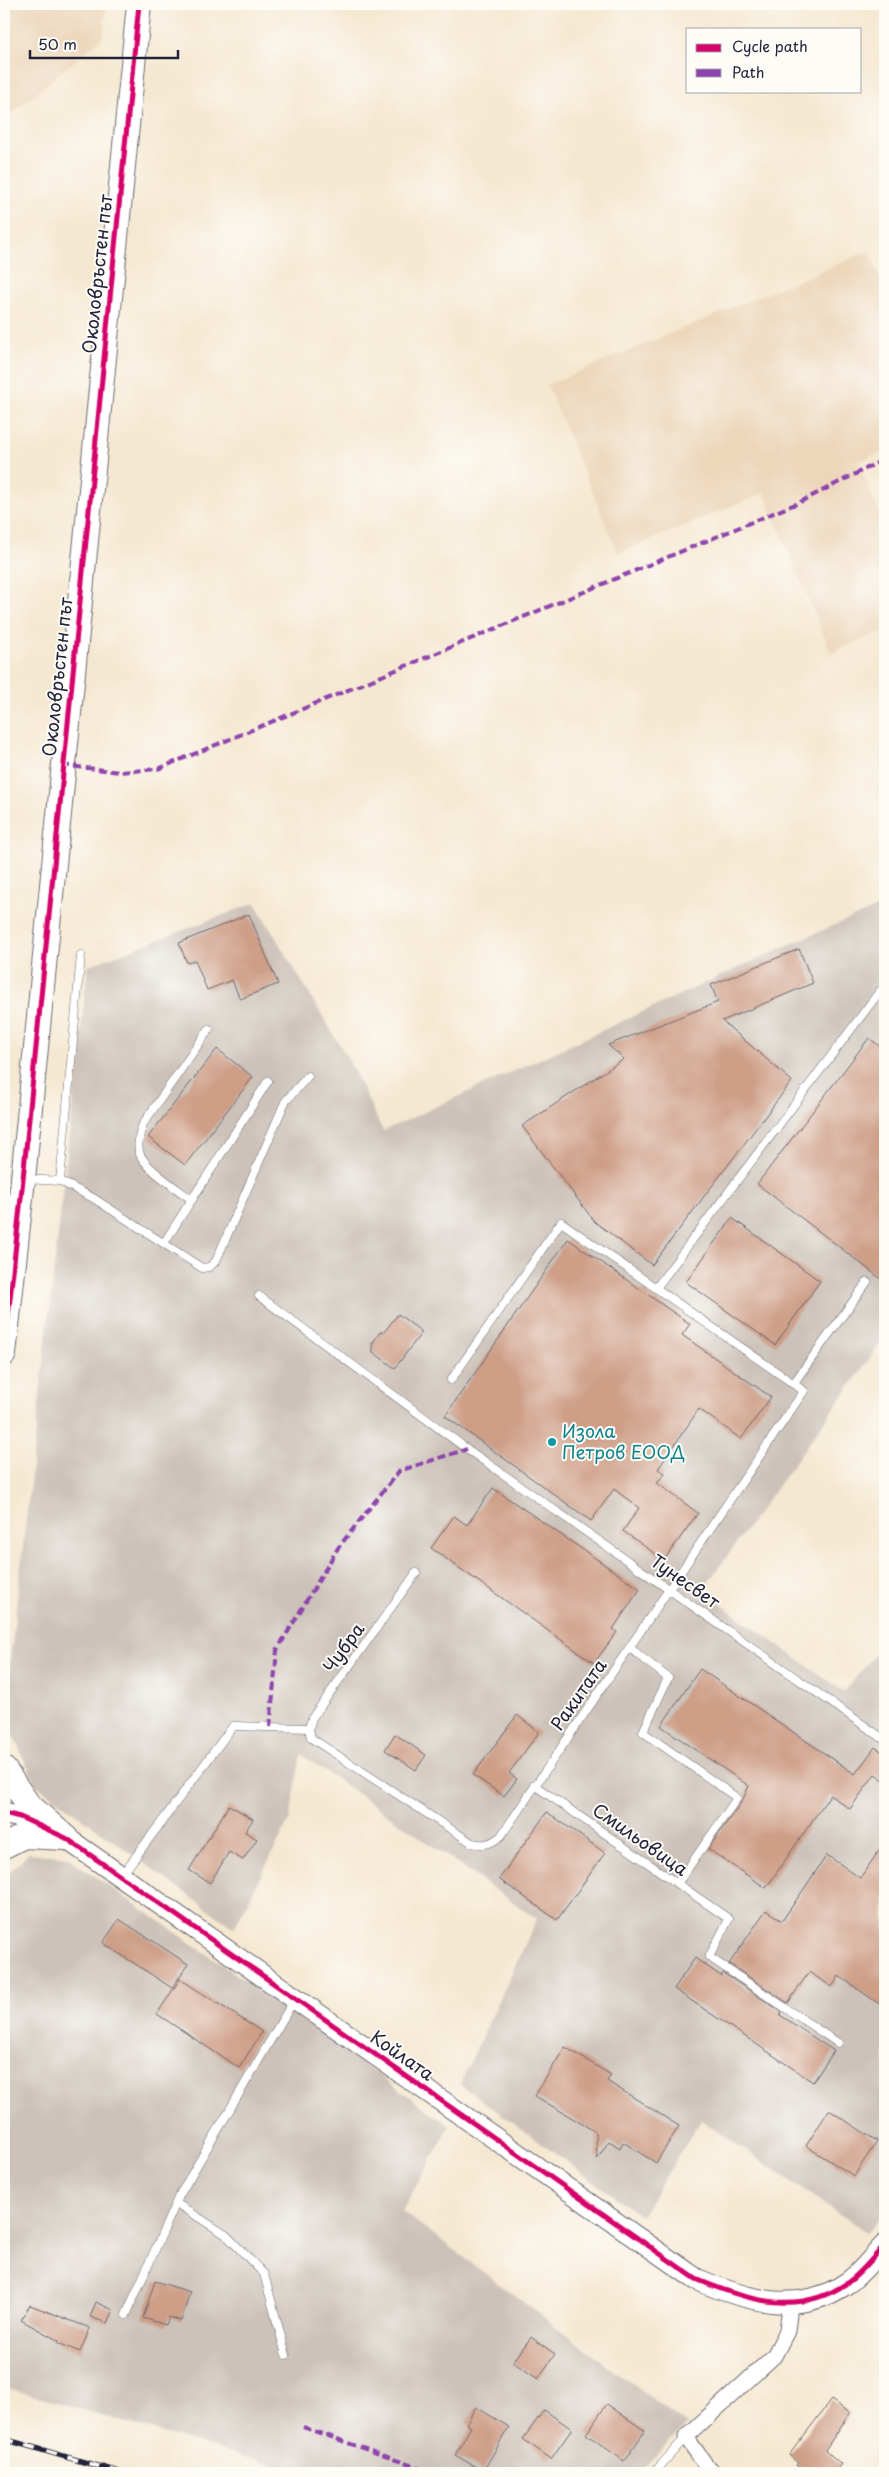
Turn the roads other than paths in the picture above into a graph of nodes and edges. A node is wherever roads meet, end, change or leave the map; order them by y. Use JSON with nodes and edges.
{"nodes":[{"id":1,"x":139,"y":4,"type":"edge"},
{"id":2,"x":82,"y":955,"type":"dead end"},
{"id":3,"x":885,"y":995,"type":"edge"},
{"id":4,"x":208,"y":1029,"type":"dead end"},
{"id":5,"x":308,"y":1076,"type":"dead end"},
{"id":6,"x":268,"y":1081,"type":"dead end"},
{"id":7,"x":23,"y":1179,"type":"junction"},
{"id":8,"x":60,"y":1181,"type":"junction"},
{"id":9,"x":192,"y":1200,"type":"junction"},
{"id":10,"x":164,"y":1243,"type":"junction"},
{"id":11,"x":867,"y":1282,"type":"dead end"},
{"id":12,"x":656,"y":1288,"type":"junction"},
{"id":13,"x":259,"y":1296,"type":"dead end"},
{"id":14,"x":4,"y":1354,"type":"edge"},
{"id":15,"x":451,"y":1380,"type":"dead end"},
{"id":16,"x":793,"y":1384,"type":"junction"},
{"id":17,"x":416,"y":1573,"type":"dead end"},
{"id":18,"x":670,"y":1590,"type":"junction"},
{"id":19,"x":630,"y":1648,"type":"junction"},
{"id":20,"x":309,"y":1728,"type":"junction"},
{"id":21,"x":885,"y":1740,"type":"edge"},
{"id":22,"x":4,"y":1770,"type":"edge"},
{"id":23,"x":534,"y":1785,"type":"junction"},
{"id":24,"x":4,"y":1813,"type":"edge"},
{"id":25,"x":66,"y":1838,"type":"junction"},
{"id":26,"x":4,"y":1846,"type":"edge"},
{"id":27,"x":121,"y":1877,"type":"junction"},
{"id":28,"x":677,"y":1884,"type":"junction"},
{"id":29,"x":295,"y":1998,"type":"junction"},
{"id":30,"x":838,"y":2044,"type":"dead end"},
{"id":31,"x":176,"y":2203,"type":"junction"},
{"id":32,"x":885,"y":2245,"type":"edge"},
{"id":33,"x":790,"y":2304,"type":"junction"},
{"id":34,"x":126,"y":2315,"type":"dead end"},
{"id":35,"x":286,"y":2355,"type":"dead end"},
{"id":36,"x":686,"y":2437,"type":"junction"},
{"id":37,"x":654,"y":2473,"type":"edge"},
{"id":38,"x":715,"y":2473,"type":"edge"}],
"edges":[{"from":1,"to":7,"type":"main road","name":"Околовръстен път"},
{"from":2,"to":8,"type":"lane"},
{"from":3,"to":12,"type":"lane"},
{"from":4,"to":9,"type":"lane"},
{"from":5,"to":10,"type":"lane"},
{"from":6,"to":9,"type":"lane"},
{"from":7,"to":8,"type":"lane"},
{"from":7,"to":14,"type":"main road","name":"Околовръстен път"},
{"from":8,"to":10,"type":"lane"},
{"from":9,"to":10,"type":"lane"},
{"from":11,"to":16,"type":"lane"},
{"from":12,"to":15,"type":"lane"},
{"from":12,"to":16,"type":"lane"},
{"from":13,"to":18,"type":"lane","name":"Тунесвет"},
{"from":16,"to":18,"type":"lane","name":"Ракитата"},
{"from":17,"to":20,"type":"lane","name":"Чубра"},
{"from":18,"to":19,"type":"lane","name":"Ракитата"},
{"from":18,"to":21,"type":"lane","name":"Тунесвет"},
{"from":19,"to":23,"type":"lane","name":"Ракитата"},
{"from":19,"to":28,"type":"lane"},
{"from":20,"to":23,"type":"lane","name":"Ракитата"},
{"from":20,"to":27,"type":"lane"},
{"from":22,"to":25,"type":"main road"},
{"from":23,"to":28,"type":"lane","name":"Смильовица"},
{"from":24,"to":25,"type":"street","name":"Койлата"},
{"from":25,"to":26,"type":"main road"},
{"from":25,"to":27,"type":"street","name":"Койлата"},
{"from":27,"to":29,"type":"street","name":"Койлата"},
{"from":28,"to":30,"type":"lane","name":"Смильовица"},
{"from":29,"to":31,"type":"lane"},
{"from":29,"to":33,"type":"street","name":"Койлата"},
{"from":31,"to":34,"type":"lane"},
{"from":31,"to":35,"type":"lane"},
{"from":32,"to":33,"type":"street","name":"Койлата"},
{"from":33,"to":36,"type":"street"},
{"from":36,"to":37,"type":"lane"},
{"from":36,"to":38,"type":"street"}]}
